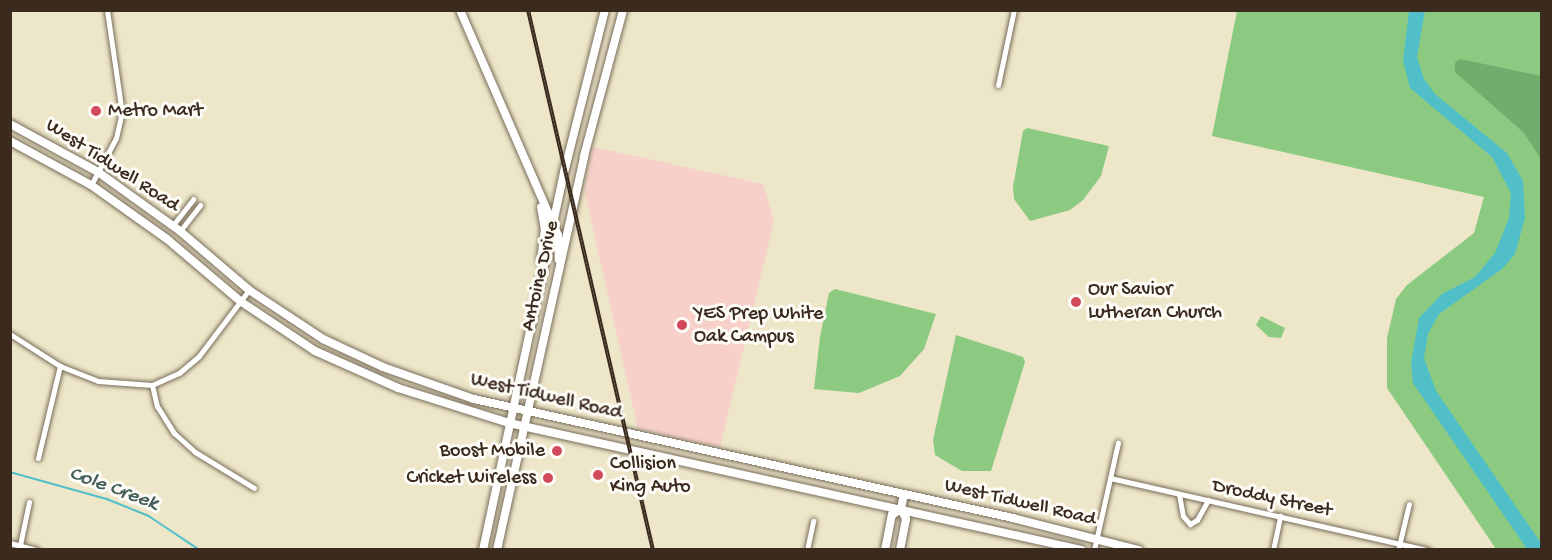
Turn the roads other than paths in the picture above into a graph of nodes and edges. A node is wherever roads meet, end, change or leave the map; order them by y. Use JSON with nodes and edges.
{"nodes":[{"id":1,"x":107,"y":10,"type":"edge"},
{"id":2,"x":460,"y":10,"type":"edge"},
{"id":3,"x":605,"y":10,"type":"edge"},
{"id":4,"x":623,"y":10,"type":"edge"},
{"id":5,"x":1014,"y":10,"type":"edge"},
{"id":6,"x":998,"y":85,"type":"dead end"},
{"id":7,"x":10,"y":124,"type":"edge"},
{"id":8,"x":10,"y":141,"type":"edge"},
{"id":9,"x":98,"y":172,"type":"junction"},
{"id":10,"x":91,"y":185,"type":"junction"},
{"id":11,"x":193,"y":199,"type":"dead end"},
{"id":12,"x":558,"y":199,"type":"junction"},
{"id":13,"x":540,"y":200,"type":"junction"},
{"id":14,"x":200,"y":205,"type":"dead end"},
{"id":15,"x":553,"y":225,"type":"junction"},
{"id":16,"x":177,"y":228,"type":"junction"},
{"id":17,"x":166,"y":239,"type":"junction"},
{"id":18,"x":559,"y":274,"type":"junction"},
{"id":19,"x":539,"y":283,"type":"junction"},
{"id":20,"x":249,"y":290,"type":"junction"},
{"id":21,"x":240,"y":301,"type":"junction"},
{"id":22,"x":534,"y":306,"type":"junction"},
{"id":23,"x":550,"y":311,"type":"junction"},
{"id":24,"x":10,"y":334,"type":"edge"},
{"id":25,"x":323,"y":339,"type":"junction"},
{"id":26,"x":315,"y":351,"type":"junction"},
{"id":27,"x":60,"y":366,"type":"junction"},
{"id":28,"x":152,"y":385,"type":"junction"},
{"id":29,"x":513,"y":408,"type":"junction"},
{"id":30,"x":527,"y":411,"type":"junction"},
{"id":31,"x":509,"y":423,"type":"junction"},
{"id":32,"x":524,"y":427,"type":"junction"},
{"id":33,"x":609,"y":429,"type":"junction"},
{"id":34,"x":1118,"y":443,"type":"dead end"},
{"id":35,"x":606,"y":444,"type":"junction"},
{"id":36,"x":710,"y":451,"type":"junction"},
{"id":37,"x":38,"y":458,"type":"dead end"},
{"id":38,"x":707,"y":465,"type":"junction"},
{"id":39,"x":798,"y":471,"type":"junction"},
{"id":40,"x":1110,"y":478,"type":"junction"},
{"id":41,"x":795,"y":485,"type":"junction"},
{"id":42,"x":254,"y":488,"type":"dead end"},
{"id":43,"x":904,"y":494,"type":"junction"},
{"id":44,"x":1179,"y":494,"type":"junction"},
{"id":45,"x":1208,"y":500,"type":"junction"},
{"id":46,"x":29,"y":502,"type":"dead end"},
{"id":47,"x":1409,"y":504,"type":"dead end"},
{"id":48,"x":901,"y":509,"type":"junction"},
{"id":49,"x":1280,"y":516,"type":"junction"},
{"id":50,"x":1012,"y":518,"type":"junction"},
{"id":51,"x":813,"y":521,"type":"dead end"},
{"id":52,"x":1008,"y":533,"type":"junction"},
{"id":53,"x":1096,"y":537,"type":"junction"},
{"id":54,"x":10,"y":543,"type":"edge"},
{"id":55,"x":1399,"y":546,"type":"edge"},
{"id":56,"x":20,"y":547,"type":"edge"},
{"id":57,"x":37,"y":549,"type":"edge"},
{"id":58,"x":483,"y":549,"type":"edge"},
{"id":59,"x":497,"y":549,"type":"edge"},
{"id":60,"x":807,"y":549,"type":"edge"},
{"id":61,"x":885,"y":549,"type":"edge"},
{"id":62,"x":900,"y":549,"type":"edge"},
{"id":63,"x":1082,"y":549,"type":"edge"},
{"id":64,"x":1094,"y":549,"type":"edge"},
{"id":65,"x":1138,"y":549,"type":"edge"},
{"id":66,"x":1273,"y":549,"type":"edge"},
{"id":67,"x":1428,"y":549,"type":"edge"}],
"edges":[{"from":1,"to":9,"type":"street"},
{"from":2,"to":13,"type":"main road"},
{"from":3,"to":12,"type":"main road","name":"Antoine Drive"},
{"from":4,"to":18,"type":"main road","name":"Antoine Drive"},
{"from":5,"to":6,"type":"street"},
{"from":7,"to":9,"type":"main road","name":"West Tidwell Road"},
{"from":8,"to":10,"type":"main road","name":"West Tidwell Road"},
{"from":9,"to":10,"type":"street"},
{"from":9,"to":16,"type":"main road","name":"West Tidwell Road"},
{"from":10,"to":17,"type":"main road","name":"West Tidwell Road"},
{"from":11,"to":16,"type":"street"},
{"from":12,"to":13,"type":"main road"},
{"from":12,"to":15,"type":"main road","name":"Antoine Drive"},
{"from":13,"to":15,"type":"main road"},
{"from":13,"to":19,"type":"main road"},
{"from":14,"to":16,"type":"street"},
{"from":15,"to":18,"type":"main road"},
{"from":15,"to":19,"type":"main road","name":"Antoine Drive"},
{"from":16,"to":17,"type":"main road"},
{"from":16,"to":20,"type":"main road","name":"West Tidwell Road"},
{"from":17,"to":21,"type":"main road","name":"West Tidwell Road"},
{"from":18,"to":23,"type":"main road","name":"Antoine Drive"},
{"from":19,"to":22,"type":"main road","name":"Antoine Drive"},
{"from":20,"to":21,"type":"street"},
{"from":20,"to":25,"type":"main road","name":"West Tidwell Road"},
{"from":21,"to":26,"type":"main road","name":"West Tidwell Road"},
{"from":21,"to":28,"type":"street"},
{"from":22,"to":23,"type":"main road"},
{"from":22,"to":29,"type":"main road","name":"Antoine Drive"},
{"from":23,"to":30,"type":"main road","name":"Antoine Drive"},
{"from":24,"to":27,"type":"street"},
{"from":25,"to":26,"type":"street"},
{"from":25,"to":29,"type":"main road","name":"West Tidwell Road"},
{"from":26,"to":31,"type":"main road","name":"West Tidwell Road"},
{"from":27,"to":28,"type":"street"},
{"from":27,"to":37,"type":"street"},
{"from":28,"to":42,"type":"street"},
{"from":29,"to":30,"type":"main road","name":"West Tidwell Road"},
{"from":29,"to":31,"type":"main road","name":"Antoine Drive"},
{"from":30,"to":32,"type":"main road","name":"Antoine Drive"},
{"from":30,"to":33,"type":"main road","name":"West Tidwell Road"},
{"from":31,"to":32,"type":"main road","name":"West Tidwell Road"},
{"from":31,"to":58,"type":"main road","name":"Antoine Drive"},
{"from":32,"to":35,"type":"main road","name":"West Tidwell Road"},
{"from":32,"to":59,"type":"main road","name":"Antoine Drive"},
{"from":33,"to":35,"type":"main road"},
{"from":33,"to":36,"type":"main road","name":"West Tidwell Road"},
{"from":34,"to":40,"type":"street"},
{"from":35,"to":38,"type":"main road","name":"West Tidwell Road"},
{"from":36,"to":38,"type":"main road"},
{"from":36,"to":39,"type":"main road","name":"West Tidwell Road"},
{"from":38,"to":41,"type":"main road","name":"West Tidwell Road"},
{"from":39,"to":41,"type":"main road"},
{"from":39,"to":43,"type":"main road","name":"West Tidwell Road"},
{"from":40,"to":44,"type":"street","name":"Droddy Street"},
{"from":40,"to":53,"type":"street"},
{"from":41,"to":48,"type":"main road","name":"West Tidwell Road"},
{"from":43,"to":48,"type":"main road"},
{"from":43,"to":50,"type":"main road","name":"West Tidwell Road"},
{"from":44,"to":45,"type":"street","name":"Droddy Street"},
{"from":44,"to":45,"type":"street"},
{"from":45,"to":49,"type":"street","name":"Droddy Street"},
{"from":46,"to":56,"type":"street"},
{"from":47,"to":55,"type":"street"},
{"from":48,"to":52,"type":"main road","name":"West Tidwell Road"},
{"from":48,"to":61,"type":"main road"},
{"from":48,"to":62,"type":"main road"},
{"from":49,"to":55,"type":"street","name":"Droddy Street"},
{"from":49,"to":66,"type":"street"},
{"from":50,"to":52,"type":"main road"},
{"from":50,"to":53,"type":"main road","name":"West Tidwell Road"},
{"from":51,"to":60,"type":"street"},
{"from":52,"to":63,"type":"main road","name":"West Tidwell Road"},
{"from":53,"to":64,"type":"street"},
{"from":53,"to":65,"type":"main road","name":"West Tidwell Road"},
{"from":54,"to":56,"type":"street"},
{"from":55,"to":67,"type":"street","name":"Droddy Street"},
{"from":56,"to":57,"type":"street"}]}
